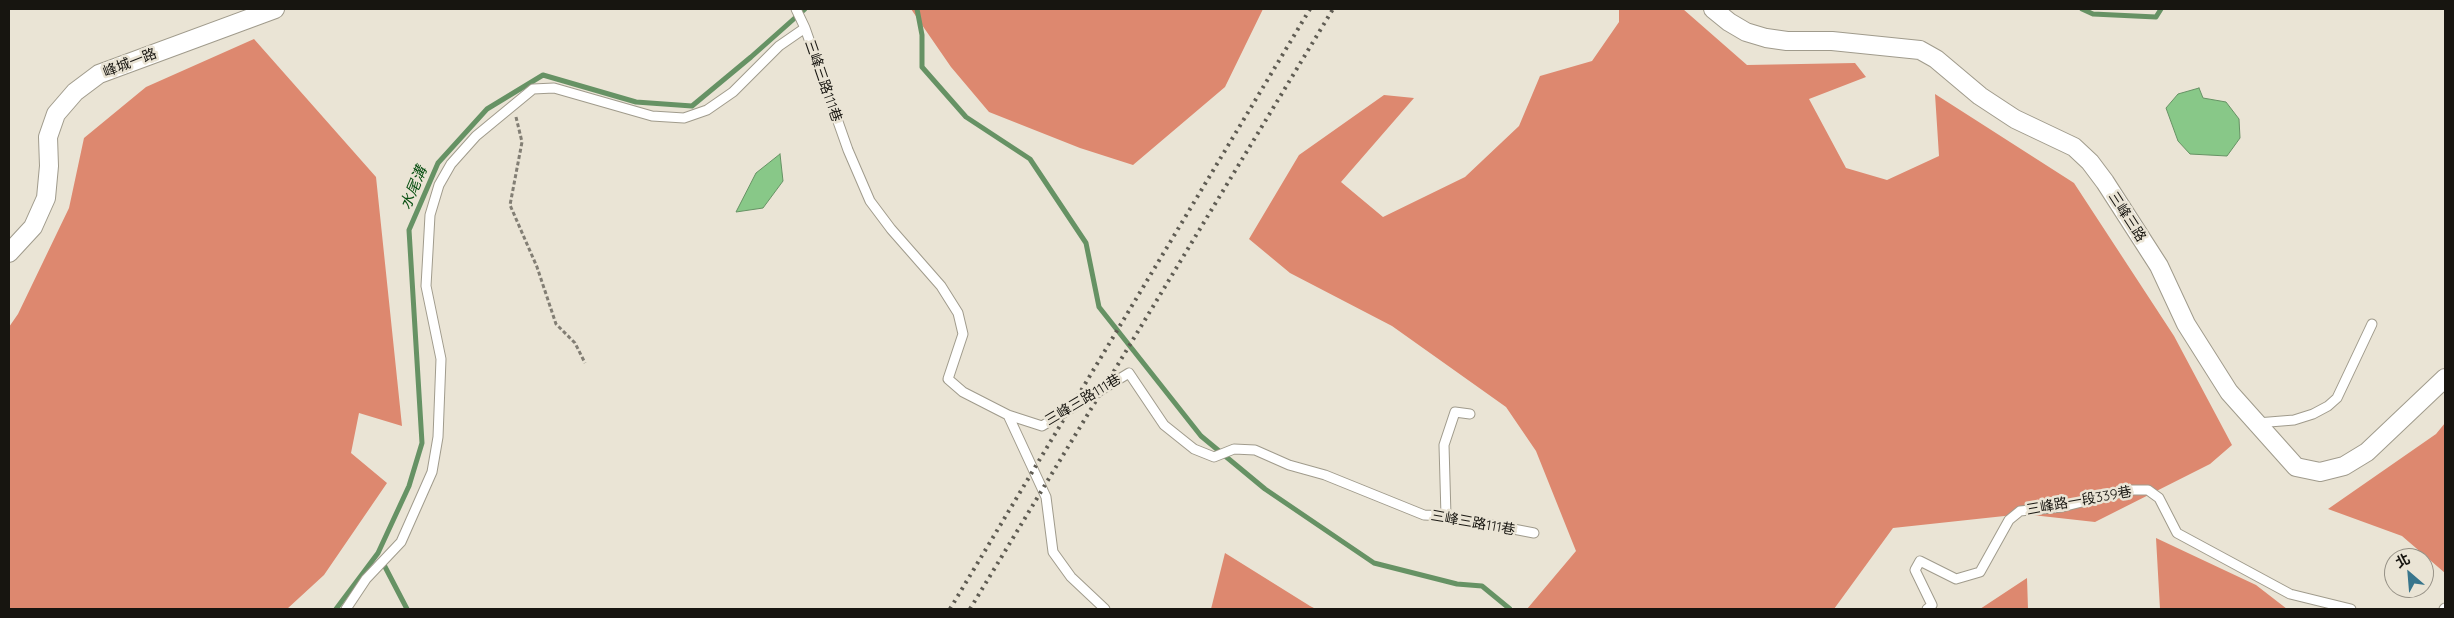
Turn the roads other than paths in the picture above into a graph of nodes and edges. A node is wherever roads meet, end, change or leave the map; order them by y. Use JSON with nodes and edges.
{"nodes":[{"id":1,"x":275,"y":9,"type":"edge"},
{"id":2,"x":796,"y":9,"type":"edge"},
{"id":3,"x":1713,"y":9,"type":"edge"},
{"id":4,"x":804,"y":27,"type":"junction"},
{"id":5,"x":9,"y":253,"type":"edge"},
{"id":6,"x":2372,"y":324,"type":"dead end"},
{"id":7,"x":2445,"y":378,"type":"edge"},
{"id":8,"x":1470,"y":414,"type":"dead end"},
{"id":9,"x":1008,"y":415,"type":"junction"},
{"id":10,"x":2256,"y":424,"type":"junction"},
{"id":11,"x":1446,"y":516,"type":"junction"},
{"id":12,"x":1534,"y":533,"type":"dead end"},
{"id":13,"x":346,"y":609,"type":"edge"},
{"id":14,"x":1105,"y":609,"type":"edge"},
{"id":15,"x":1927,"y":609,"type":"edge"},
{"id":16,"x":2351,"y":609,"type":"edge"}],
"edges":[{"from":1,"to":5,"type":"street","name":"峰城一路"},
{"from":2,"to":4,"type":"lane","name":"三峰三路111巷"},
{"from":3,"to":10,"type":"street","name":"三峰三路"},
{"from":4,"to":9,"type":"lane","name":"三峰三路111巷"},
{"from":4,"to":13,"type":"lane"},
{"from":6,"to":10,"type":"lane"},
{"from":7,"to":10,"type":"street","name":"三峰三路"},
{"from":8,"to":11,"type":"lane"},
{"from":9,"to":11,"type":"lane","name":"三峰三路111巷"},
{"from":9,"to":14,"type":"lane"},
{"from":11,"to":12,"type":"lane","name":"三峰三路111巷"},
{"from":15,"to":16,"type":"lane","name":"三峰路一段339巷"}]}
